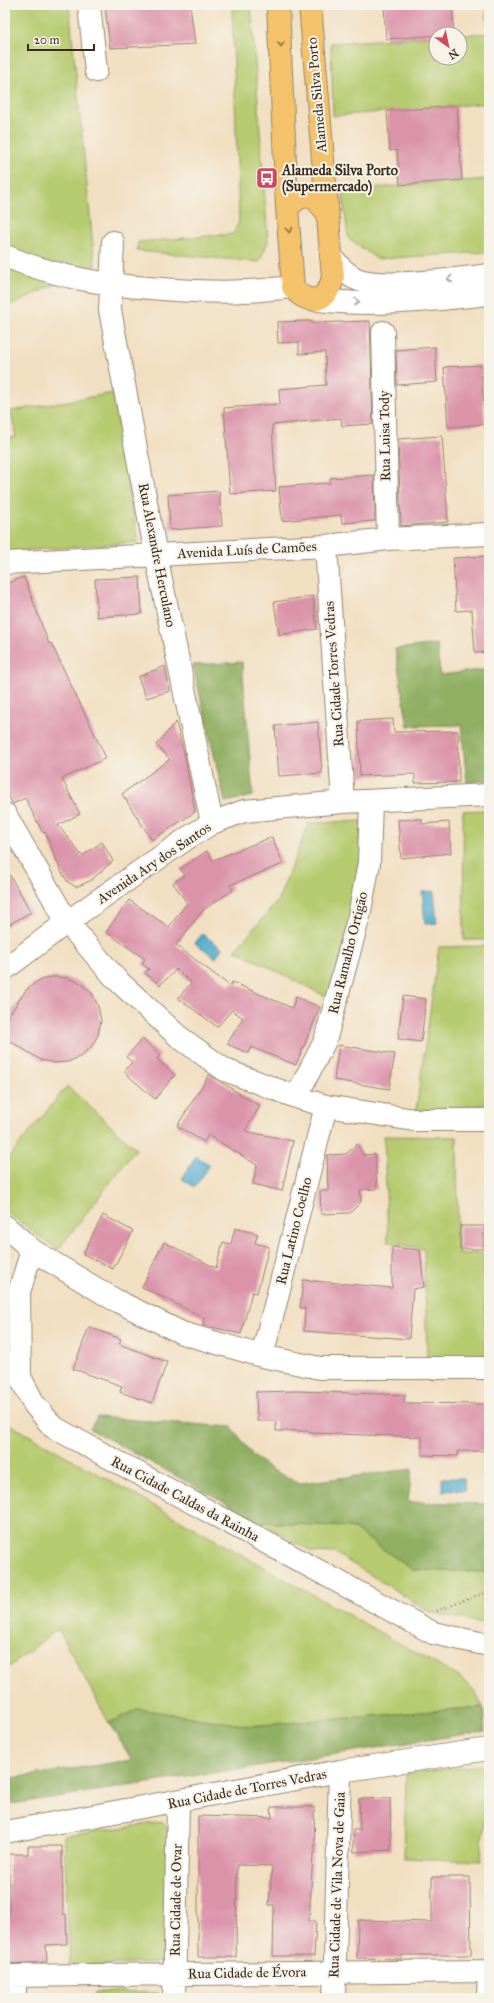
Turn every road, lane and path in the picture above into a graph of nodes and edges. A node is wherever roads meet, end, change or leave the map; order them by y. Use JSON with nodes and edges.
{"nodes":[{"id":1,"x":89,"y":5,"type":"edge"},
{"id":2,"x":278,"y":5,"type":"edge"},
{"id":3,"x":310,"y":5,"type":"edge"},
{"id":4,"x":96,"y":72,"type":"dead end"},
{"id":5,"x":287,"y":207,"type":"junction"},
{"id":6,"x":326,"y":211,"type":"junction"},
{"id":7,"x":113,"y":242,"type":"dead end"},
{"id":8,"x":5,"y":256,"type":"edge"},
{"id":9,"x":331,"y":256,"type":"junction"},
{"id":10,"x":489,"y":275,"type":"edge"},
{"id":11,"x":111,"y":285,"type":"junction"},
{"id":12,"x":293,"y":287,"type":"junction"},
{"id":13,"x":489,"y":294,"type":"edge"},
{"id":14,"x":318,"y":300,"type":"junction"},
{"id":15,"x":383,"y":332,"type":"dead end"},
{"id":16,"x":489,"y":534,"type":"edge"},
{"id":17,"x":388,"y":539,"type":"junction"},
{"id":18,"x":326,"y":546,"type":"junction"},
{"id":19,"x":156,"y":555,"type":"junction"},
{"id":20,"x":5,"y":563,"type":"edge"},
{"id":21,"x":489,"y":795,"type":"edge"},
{"id":22,"x":371,"y":801,"type":"junction"},
{"id":23,"x":342,"y":802,"type":"junction"},
{"id":24,"x":5,"y":814,"type":"edge"},
{"id":25,"x":212,"y":823,"type":"junction"},
{"id":26,"x":68,"y":922,"type":"junction"},
{"id":27,"x":5,"y":969,"type":"edge"},
{"id":28,"x":296,"y":1097,"type":"junction"},
{"id":29,"x":326,"y":1106,"type":"junction"},
{"id":30,"x":489,"y":1120,"type":"edge"},
{"id":31,"x":5,"y":1226,"type":"edge"},
{"id":32,"x":32,"y":1250,"type":"junction"},
{"id":33,"x":262,"y":1356,"type":"junction"},
{"id":34,"x":489,"y":1368,"type":"edge"},
{"id":35,"x":488,"y":1592,"type":"edge"},
{"id":36,"x":409,"y":1620,"type":"junction"},
{"id":37,"x":489,"y":1645,"type":"edge"},
{"id":38,"x":489,"y":1749,"type":"edge"},
{"id":39,"x":340,"y":1771,"type":"junction"},
{"id":40,"x":178,"y":1802,"type":"junction"},
{"id":41,"x":5,"y":1832,"type":"edge"},
{"id":42,"x":489,"y":1971,"type":"edge"},
{"id":43,"x":334,"y":1972,"type":"junction"},
{"id":44,"x":174,"y":1974,"type":"junction"},
{"id":45,"x":10,"y":1976,"type":"edge"},
{"id":46,"x":15,"y":1998,"type":"edge"},
{"id":47,"x":174,"y":1998,"type":"edge"},
{"id":48,"x":334,"y":1998,"type":"edge"},
{"id":49,"x":488,"y":1998,"type":"edge"}],
"edges":[{"from":1,"to":4,"type":"street"},
{"from":2,"to":5,"type":"main road","one_way":true},
{"from":3,"to":6,"type":"main road","name":"Alameda Silva Porto"},
{"from":5,"to":6,"type":"main road"},
{"from":5,"to":12,"type":"main road","one_way":true},
{"from":6,"to":9,"type":"main road","name":"Alameda Silva Porto"},
{"from":7,"to":11,"type":"street","name":"Rua Alexandre Herculano"},
{"from":8,"to":11,"type":"street"},
{"from":10,"to":9,"type":"street","one_way":true},
{"from":9,"to":14,"type":"main road","name":"Alameda Silva Porto"},
{"from":11,"to":12,"type":"street"},
{"from":11,"to":19,"type":"street","name":"Rua Alexandre Herculano"},
{"from":12,"to":14,"type":"main road"},
{"from":14,"to":13,"type":"street","one_way":true},
{"from":15,"to":17,"type":"street","name":"Rua Luisa Tody"},
{"from":16,"to":17,"type":"street","name":"Avenida Luís de Camões"},
{"from":17,"to":18,"type":"street","name":"Avenida Luís de Camões"},
{"from":18,"to":19,"type":"street","name":"Avenida Luís de Camões"},
{"from":18,"to":23,"type":"street","name":"Rua Cidade Torres Vedras"},
{"from":19,"to":20,"type":"street","name":"Avenida Luís de Camões"},
{"from":19,"to":25,"type":"street","name":"Rua Alexandre Herculano"},
{"from":21,"to":22,"type":"street","name":"Avenida Ary dos Santos"},
{"from":22,"to":23,"type":"street","name":"Avenida Ary dos Santos"},
{"from":22,"to":28,"type":"street","name":"Rua Ramalho Ortigão"},
{"from":23,"to":25,"type":"street","name":"Avenida Ary dos Santos"},
{"from":24,"to":26,"type":"street"},
{"from":25,"to":26,"type":"street","name":"Avenida Ary dos Santos"},
{"from":26,"to":27,"type":"street","name":"Avenida Ary dos Santos"},
{"from":26,"to":28,"type":"street"},
{"from":28,"to":29,"type":"street"},
{"from":29,"to":30,"type":"street"},
{"from":29,"to":33,"type":"street","name":"Rua Latino Coelho"},
{"from":31,"to":32,"type":"street"},
{"from":32,"to":33,"type":"street"},
{"from":32,"to":36,"type":"street","name":"Rua Cidade Caldas da Rainha"},
{"from":33,"to":34,"type":"street"},
{"from":35,"to":36,"type":"path"},
{"from":36,"to":37,"type":"street","name":"Rua Cidade Caldas da Rainha"},
{"from":38,"to":39,"type":"street","name":"Rua Cidade de Torres Vedras"},
{"from":39,"to":40,"type":"street","name":"Rua Cidade de Torres Vedras"},
{"from":39,"to":43,"type":"street","name":"Rua Cidade de Vila Nova de Gaia"},
{"from":40,"to":41,"type":"street","name":"Rua Cidade de Torres Vedras"},
{"from":40,"to":44,"type":"street","name":"Rua Cidade de Ovar"},
{"from":42,"to":43,"type":"street","name":"Rua Cidade de Évora"},
{"from":42,"to":49,"type":"street"},
{"from":43,"to":44,"type":"street","name":"Rua Cidade de Évora"},
{"from":43,"to":48,"type":"street","name":"Rua Cidade de Vila Nova de Gaia"},
{"from":44,"to":45,"type":"street","name":"Rua Cidade de Évora"},
{"from":44,"to":47,"type":"street","name":"Rua Cidade de Ovar"},
{"from":45,"to":46,"type":"street"}]}
